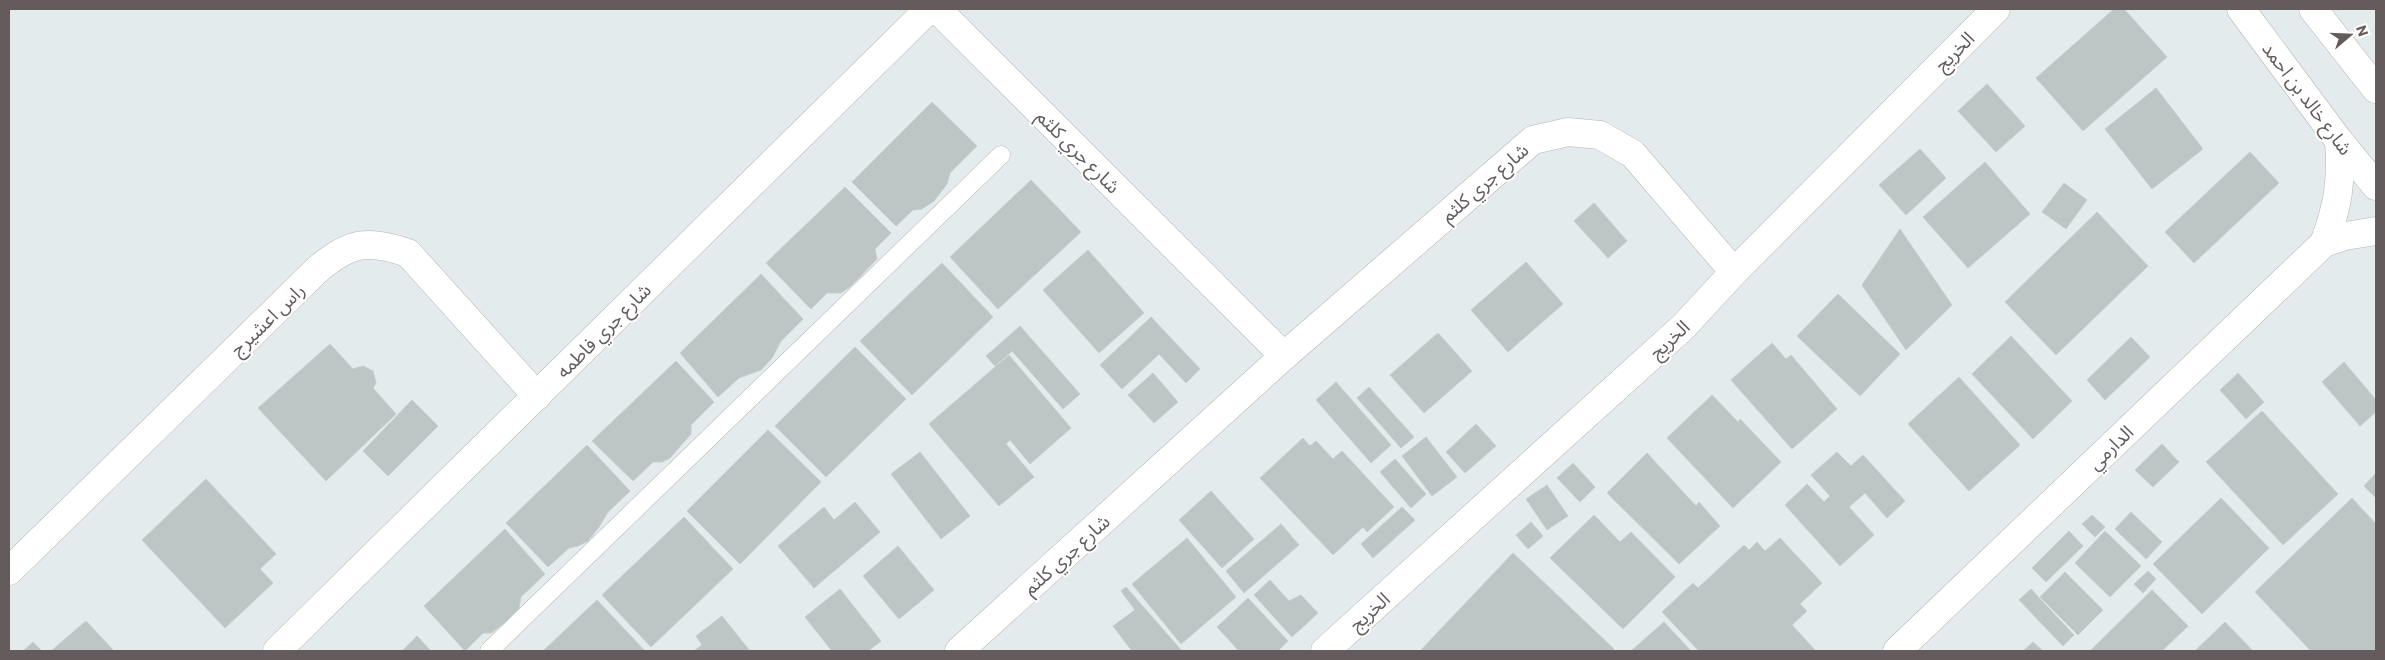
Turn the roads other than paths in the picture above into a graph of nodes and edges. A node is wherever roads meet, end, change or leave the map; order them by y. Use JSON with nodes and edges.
{"nodes":[{"id":1,"x":929,"y":9,"type":"edge"},
{"id":2,"x":937,"y":9,"type":"edge"},
{"id":3,"x":1996,"y":9,"type":"edge"},
{"id":4,"x":2241,"y":9,"type":"edge"},
{"id":5,"x":2313,"y":9,"type":"edge"},
{"id":6,"x":2376,"y":89,"type":"edge"},
{"id":7,"x":2338,"y":141,"type":"junction"},
{"id":8,"x":1001,"y":155,"type":"dead end"},
{"id":9,"x":2376,"y":186,"type":"edge"},
{"id":10,"x":2376,"y":231,"type":"edge"},
{"id":11,"x":2324,"y":243,"type":"junction"},
{"id":12,"x":1734,"y":272,"type":"junction"},
{"id":13,"x":1284,"y":356,"type":"junction"},
{"id":14,"x":537,"y":396,"type":"junction"},
{"id":15,"x":9,"y":571,"type":"edge"},
{"id":16,"x":285,"y":648,"type":"edge"},
{"id":17,"x":489,"y":651,"type":"edge"},
{"id":18,"x":959,"y":651,"type":"edge"},
{"id":19,"x":1325,"y":651,"type":"edge"},
{"id":20,"x":1897,"y":651,"type":"edge"}],
"edges":[{"from":1,"to":14,"type":"street","name":"شارع جري فاطمه"},
{"from":2,"to":13,"type":"street","name":"شارع جري كلثم"},
{"from":3,"to":12,"type":"street","name":"الخريج"},
{"from":4,"to":7,"type":"street","name":"شارع خالد بن احمد"},
{"from":5,"to":6,"type":"street"},
{"from":7,"to":9,"type":"street","name":"شارع خالد بن احمد"},
{"from":7,"to":11,"type":"street","name":"الدارمي"},
{"from":8,"to":17,"type":"lane"},
{"from":10,"to":11,"type":"street","name":"الدارمي"},
{"from":11,"to":20,"type":"street","name":"الدارمي"},
{"from":12,"to":13,"type":"street","name":"شارع جري كلثم"},
{"from":12,"to":19,"type":"street","name":"الخريج"},
{"from":13,"to":18,"type":"street","name":"شارع جري كلثم"},
{"from":14,"to":15,"type":"street","name":"راس اعشيرج"},
{"from":14,"to":16,"type":"street","name":"شارع جري فاطمه"}]}
